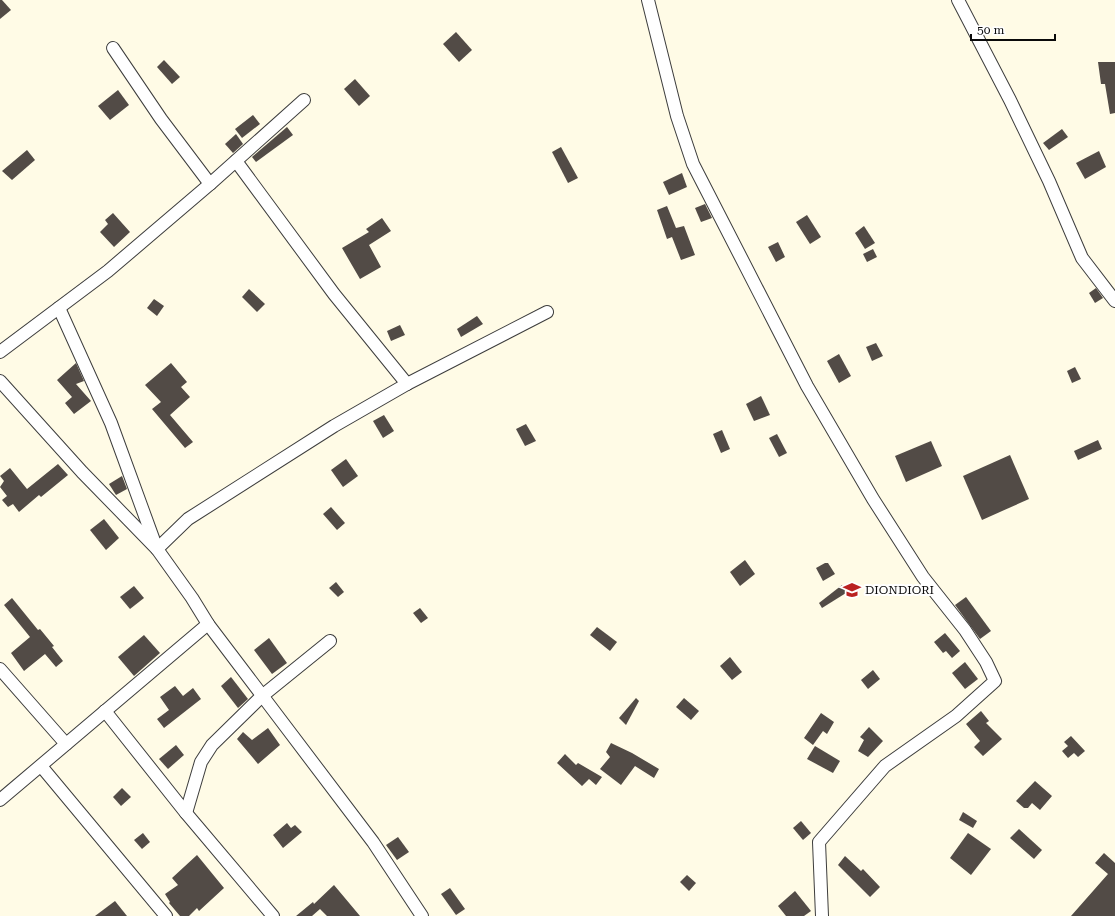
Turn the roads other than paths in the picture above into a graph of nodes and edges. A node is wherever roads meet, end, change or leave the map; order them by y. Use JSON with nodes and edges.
{"nodes":[{"id":1,"x":648,"y":0,"type":"edge"},
{"id":2,"x":958,"y":0,"type":"edge"},
{"id":3,"x":113,"y":48,"type":"dead end"},
{"id":4,"x":304,"y":100,"type":"dead end"},
{"id":5,"x":236,"y":161,"type":"junction"},
{"id":6,"x":210,"y":184,"type":"junction"},
{"id":7,"x":1115,"y":302,"type":"edge"},
{"id":8,"x":59,"y":308,"type":"junction"},
{"id":9,"x":547,"y":312,"type":"dead end"},
{"id":10,"x":0,"y":352,"type":"edge"},
{"id":11,"x":0,"y":381,"type":"edge"},
{"id":12,"x":407,"y":384,"type":"junction"},
{"id":13,"x":157,"y":549,"type":"junction"},
{"id":14,"x":208,"y":624,"type":"junction"},
{"id":15,"x":330,"y":641,"type":"dead end"},
{"id":16,"x":0,"y":670,"type":"edge"},
{"id":17,"x":262,"y":696,"type":"junction"},
{"id":18,"x":105,"y":711,"type":"junction"},
{"id":19,"x":66,"y":744,"type":"junction"},
{"id":20,"x":40,"y":766,"type":"junction"},
{"id":21,"x":0,"y":800,"type":"edge"},
{"id":22,"x":186,"y":813,"type":"junction"},
{"id":23,"x":166,"y":916,"type":"edge"},
{"id":24,"x":273,"y":916,"type":"edge"},
{"id":25,"x":422,"y":916,"type":"edge"},
{"id":26,"x":822,"y":916,"type":"edge"}],
"edges":[{"from":1,"to":26,"type":"street"},
{"from":2,"to":7,"type":"street"},
{"from":3,"to":6,"type":"street"},
{"from":4,"to":5,"type":"street"},
{"from":5,"to":6,"type":"street"},
{"from":5,"to":12,"type":"street"},
{"from":6,"to":8,"type":"street"},
{"from":8,"to":10,"type":"street"},
{"from":8,"to":13,"type":"street"},
{"from":9,"to":12,"type":"street"},
{"from":11,"to":13,"type":"street"},
{"from":12,"to":13,"type":"street"},
{"from":13,"to":14,"type":"street"},
{"from":14,"to":17,"type":"street"},
{"from":14,"to":18,"type":"street"},
{"from":15,"to":17,"type":"street"},
{"from":16,"to":19,"type":"street"},
{"from":17,"to":22,"type":"street"},
{"from":17,"to":25,"type":"street"},
{"from":18,"to":19,"type":"street"},
{"from":18,"to":22,"type":"street"},
{"from":19,"to":20,"type":"street"},
{"from":20,"to":21,"type":"street"},
{"from":20,"to":23,"type":"street"},
{"from":22,"to":24,"type":"street"}]}
